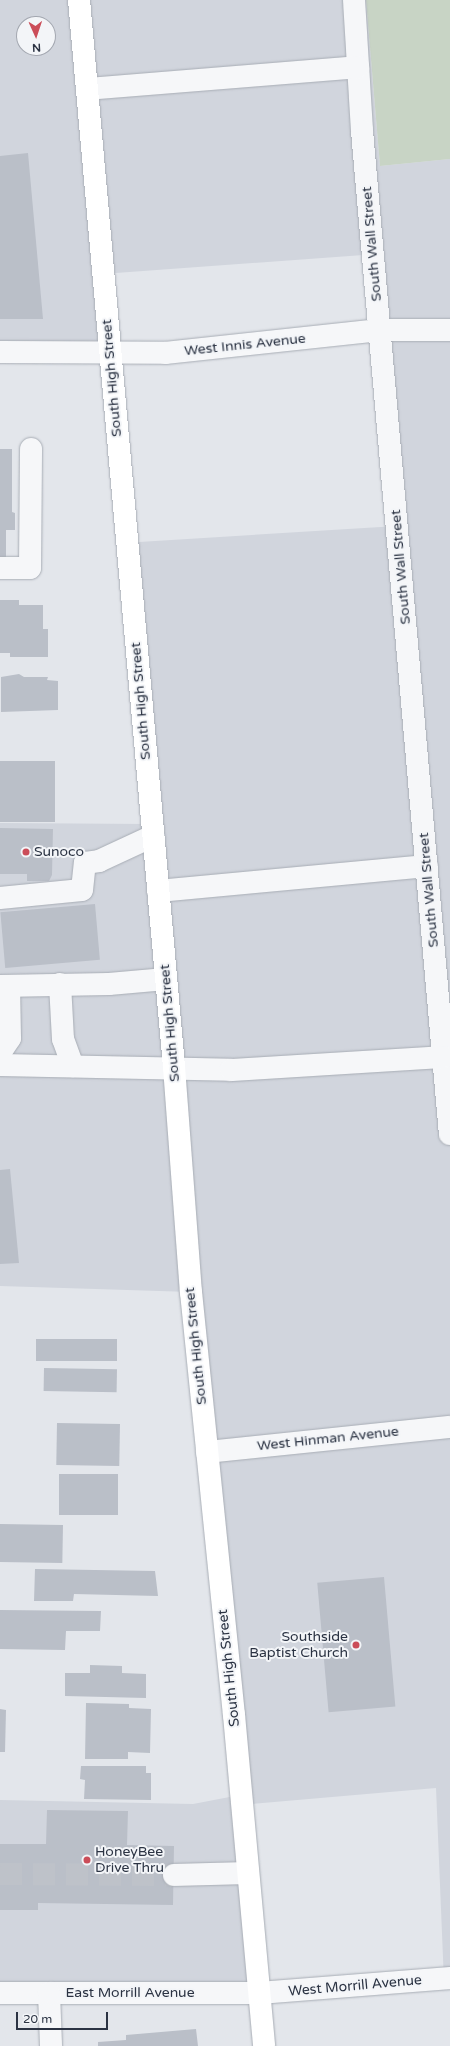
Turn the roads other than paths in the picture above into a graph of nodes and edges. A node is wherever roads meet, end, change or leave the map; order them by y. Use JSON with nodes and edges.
{"nodes":[{"id":1,"x":79,"y":0,"type":"edge"},
{"id":2,"x":354,"y":0,"type":"edge"},
{"id":3,"x":358,"y":67,"type":"junction"},
{"id":4,"x":87,"y":89,"type":"junction"},
{"id":5,"x":380,"y":330,"type":"junction"},
{"id":6,"x":450,"y":330,"type":"edge"},
{"id":7,"x":0,"y":352,"type":"edge"},
{"id":8,"x":109,"y":353,"type":"junction"},
{"id":9,"x":31,"y":449,"type":"dead end"},
{"id":10,"x":0,"y":568,"type":"edge"},
{"id":11,"x":153,"y":836,"type":"junction"},
{"id":12,"x":427,"y":866,"type":"junction"},
{"id":13,"x":158,"y":891,"type":"junction"},
{"id":14,"x":0,"y":898,"type":"edge"},
{"id":15,"x":166,"y":979,"type":"junction"},
{"id":16,"x":60,"y":984,"type":"junction"},
{"id":17,"x":5,"y":986,"type":"edge"},
{"id":18,"x":0,"y":1053,"type":"edge"},
{"id":19,"x":443,"y":1056,"type":"junction"},
{"id":20,"x":0,"y":1065,"type":"edge"},
{"id":21,"x":73,"y":1066,"type":"junction"},
{"id":22,"x":174,"y":1066,"type":"junction"},
{"id":23,"x":450,"y":1134,"type":"edge"},
{"id":24,"x":450,"y":1427,"type":"edge"},
{"id":25,"x":207,"y":1452,"type":"junction"},
{"id":26,"x":247,"y":1873,"type":"junction"},
{"id":27,"x":174,"y":1875,"type":"tunnel mouth"},
{"id":28,"x":450,"y":1978,"type":"edge"},
{"id":29,"x":0,"y":1993,"type":"edge"},
{"id":30,"x":49,"y":1993,"type":"junction"},
{"id":31,"x":259,"y":1993,"type":"junction"},
{"id":32,"x":51,"y":2046,"type":"edge"},
{"id":33,"x":264,"y":2046,"type":"edge"}],
"edges":[{"from":1,"to":4,"type":"main road","name":"South High Street"},
{"from":2,"to":3,"type":"street","name":"South Wall Street"},
{"from":3,"to":4,"type":"street"},
{"from":3,"to":5,"type":"street","name":"South Wall Street"},
{"from":4,"to":8,"type":"main road","name":"South High Street"},
{"from":5,"to":6,"type":"street","name":"West Innis Avenue"},
{"from":5,"to":8,"type":"street","name":"West Innis Avenue"},
{"from":5,"to":12,"type":"street","name":"South Wall Street"},
{"from":7,"to":8,"type":"street","name":"West Innis Avenue"},
{"from":8,"to":11,"type":"main road","name":"South High Street"},
{"from":9,"to":10,"type":"street"},
{"from":11,"to":13,"type":"main road","name":"South High Street"},
{"from":11,"to":14,"type":"street"},
{"from":12,"to":13,"type":"street"},
{"from":12,"to":19,"type":"street","name":"South Wall Street"},
{"from":13,"to":15,"type":"main road","name":"South High Street"},
{"from":15,"to":16,"type":"street"},
{"from":15,"to":22,"type":"main road","name":"South High Street"},
{"from":16,"to":17,"type":"street"},
{"from":16,"to":21,"type":"street"},
{"from":17,"to":18,"type":"street"},
{"from":19,"to":22,"type":"street"},
{"from":19,"to":23,"type":"street","name":"South Wall Street"},
{"from":20,"to":21,"type":"street"},
{"from":21,"to":22,"type":"street"},
{"from":22,"to":25,"type":"main road","name":"South High Street"},
{"from":24,"to":25,"type":"street","name":"West Hinman Avenue"},
{"from":25,"to":26,"type":"main road","name":"South High Street"},
{"from":26,"to":27,"type":"street"},
{"from":26,"to":31,"type":"main road","name":"South High Street"},
{"from":28,"to":31,"type":"street","name":"West Morrill Avenue"},
{"from":29,"to":30,"type":"street","name":"East Morrill Avenue"},
{"from":30,"to":31,"type":"street","name":"East Morrill Avenue"},
{"from":30,"to":32,"type":"street"},
{"from":31,"to":33,"type":"main road","name":"South High Street"}]}
